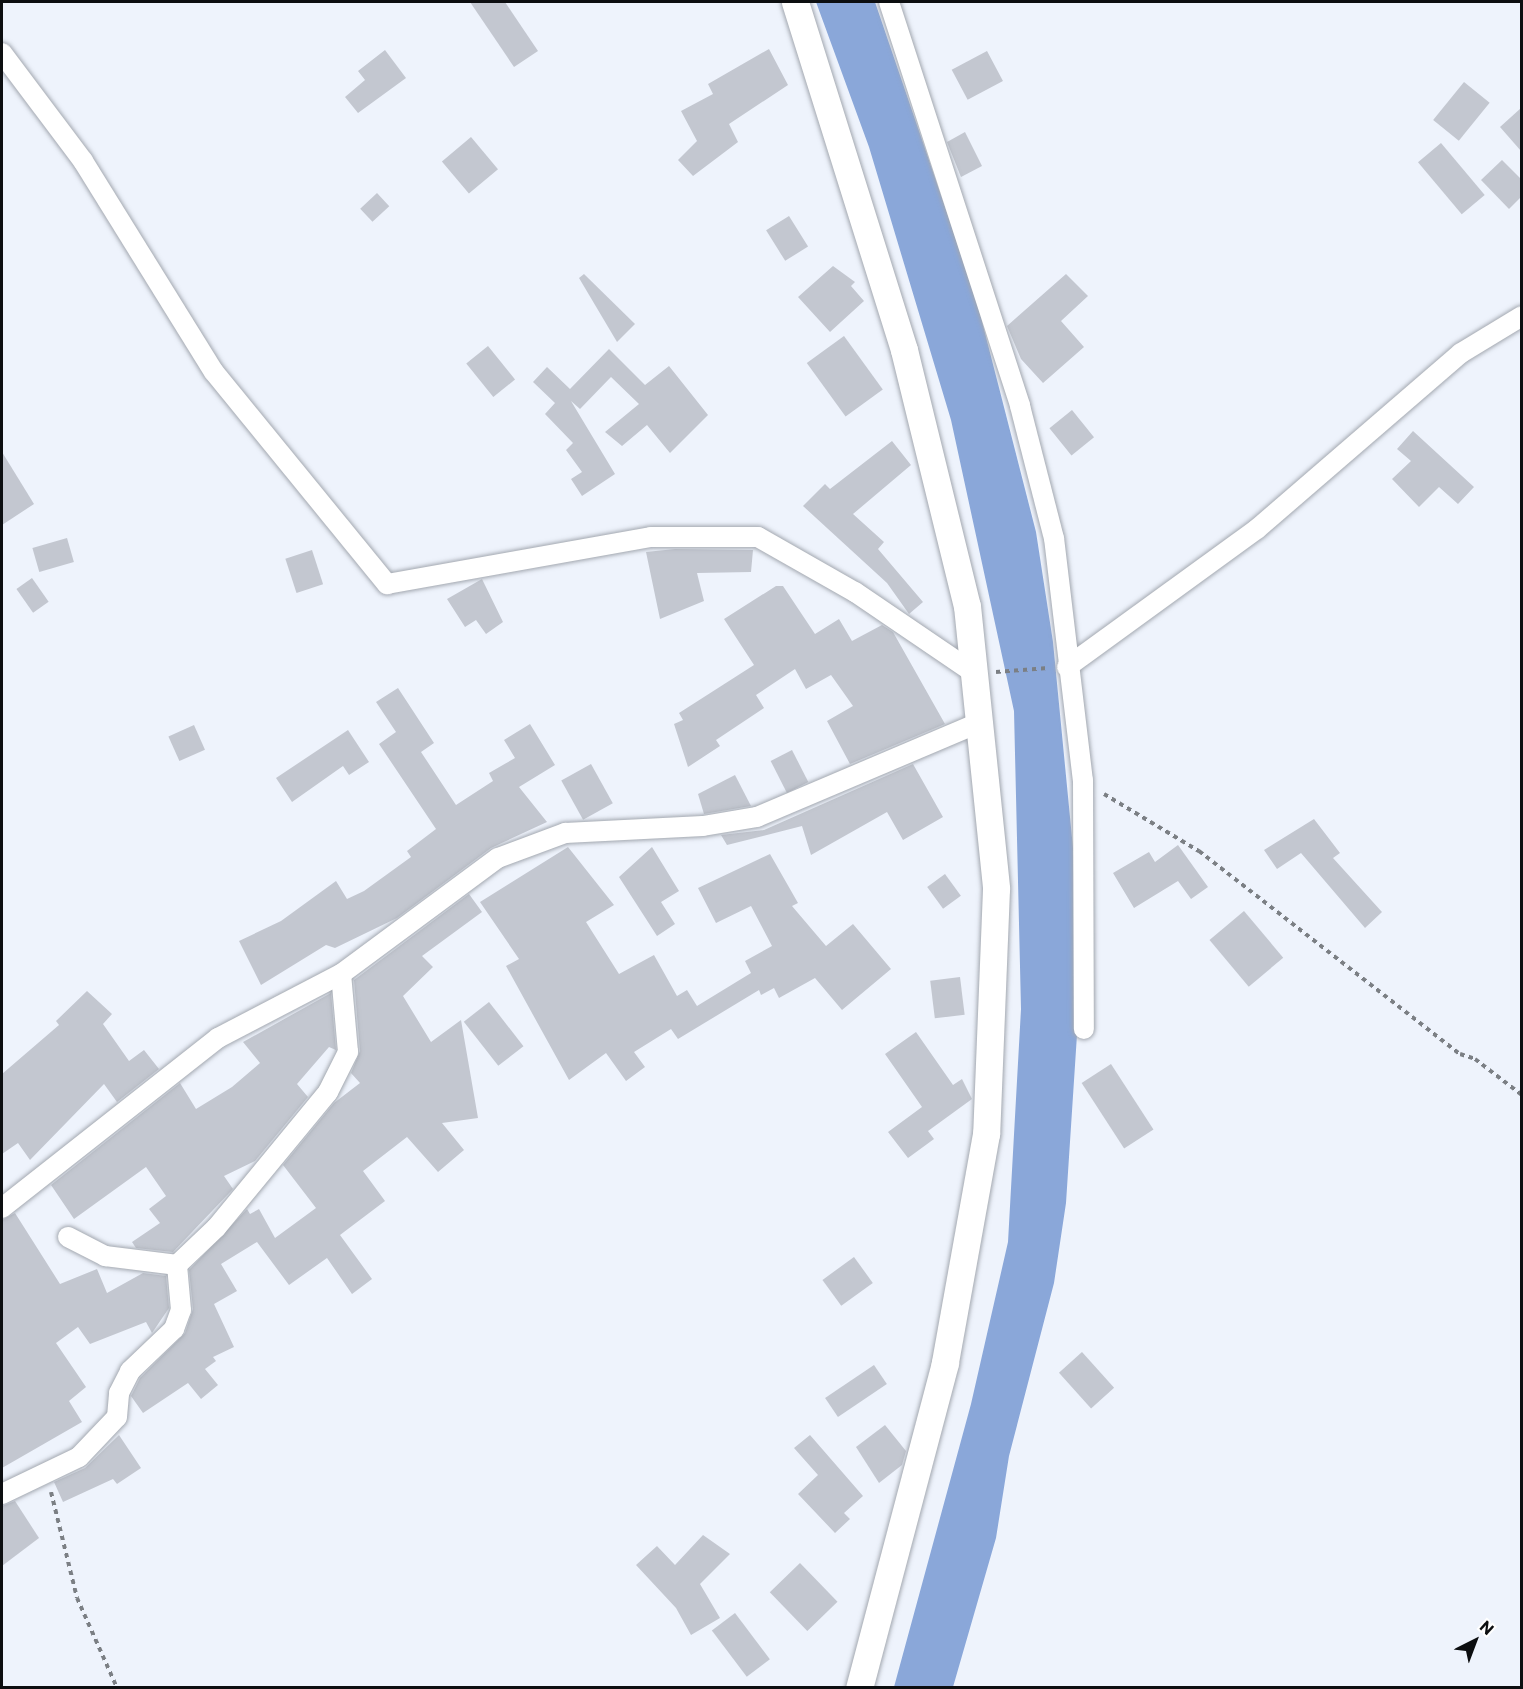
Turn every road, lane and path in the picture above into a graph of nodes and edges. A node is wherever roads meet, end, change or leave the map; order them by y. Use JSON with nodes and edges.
{"nodes":[{"id":1,"x":795,"y":2,"type":"edge"},
{"id":2,"x":889,"y":2,"type":"edge"},
{"id":3,"x":2,"y":53,"type":"edge"},
{"id":4,"x":1521,"y":316,"type":"edge"},
{"id":5,"x":1067,"y":667,"type":"junction"},
{"id":6,"x":974,"y":673,"type":"junction"},
{"id":7,"x":978,"y":723,"type":"junction"},
{"id":8,"x":1083,"y":780,"type":"junction"},
{"id":9,"x":341,"y":974,"type":"junction"},
{"id":10,"x":1084,"y":1029,"type":"dead end"},
{"id":11,"x":1521,"y":1095,"type":"edge"},
{"id":12,"x":2,"y":1208,"type":"edge"},
{"id":13,"x":68,"y":1238,"type":"dead end"},
{"id":14,"x":177,"y":1265,"type":"junction"},
{"id":15,"x":46,"y":1473,"type":"junction"},
{"id":16,"x":2,"y":1494,"type":"edge"},
{"id":17,"x":117,"y":1688,"type":"edge"},
{"id":18,"x":859,"y":1688,"type":"edge"}],
"edges":[{"from":1,"to":6,"type":"main road"},
{"from":2,"to":5,"type":"street"},
{"from":3,"to":6,"type":"street"},
{"from":4,"to":5,"type":"street"},
{"from":5,"to":6,"type":"path"},
{"from":5,"to":8,"type":"street"},
{"from":6,"to":7,"type":"main road"},
{"from":7,"to":9,"type":"street"},
{"from":7,"to":18,"type":"main road"},
{"from":8,"to":10,"type":"street"},
{"from":8,"to":11,"type":"path"},
{"from":9,"to":12,"type":"street"},
{"from":9,"to":14,"type":"street"},
{"from":13,"to":14,"type":"street"},
{"from":14,"to":15,"type":"street"},
{"from":15,"to":16,"type":"street"},
{"from":15,"to":17,"type":"path"}]}
